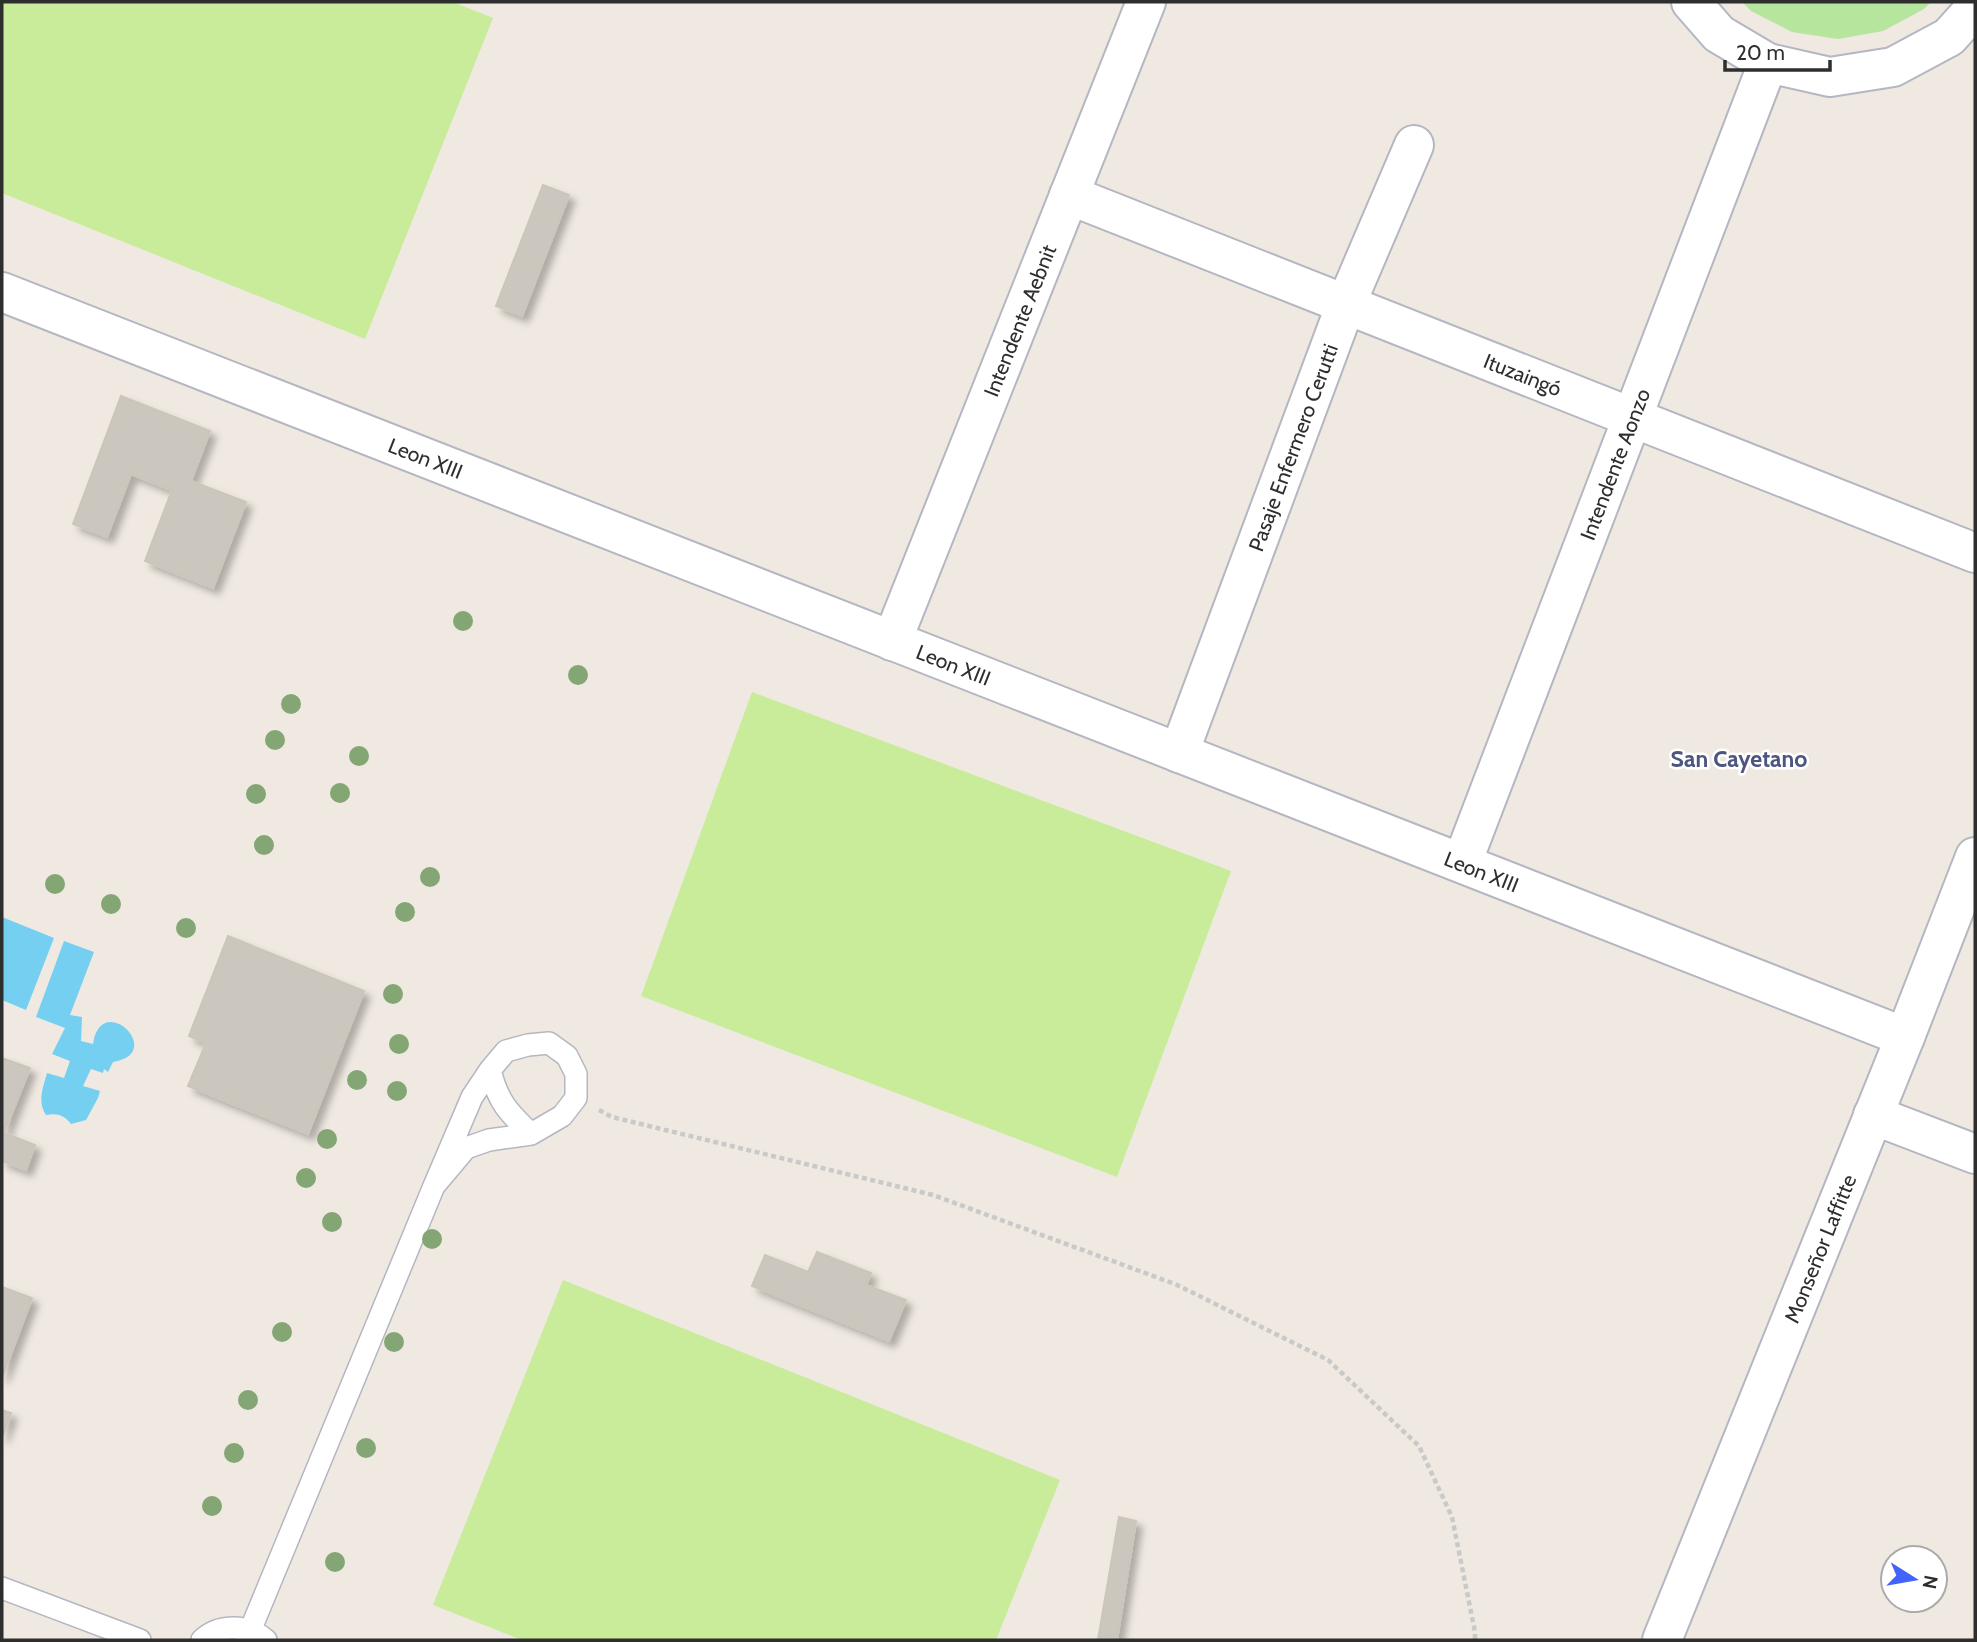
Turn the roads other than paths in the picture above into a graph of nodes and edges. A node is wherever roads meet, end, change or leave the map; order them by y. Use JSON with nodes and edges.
{"nodes":[{"id":1,"x":1146,"y":2,"type":"edge"},
{"id":2,"x":1691,"y":2,"type":"edge"},
{"id":3,"x":1975,"y":8,"type":"edge"},
{"id":4,"x":1768,"y":64,"type":"junction"},
{"id":5,"x":1414,"y":145,"type":"dead end"},
{"id":6,"x":1069,"y":195,"type":"junction"},
{"id":7,"x":2,"y":292,"type":"edge"},
{"id":8,"x":1346,"y":304,"type":"junction"},
{"id":9,"x":1632,"y":418,"type":"junction"},
{"id":10,"x":1975,"y":554,"type":"edge"},
{"id":11,"x":892,"y":640,"type":"junction"},
{"id":12,"x":1179,"y":753,"type":"junction"},
{"id":13,"x":1975,"y":858,"type":"edge"},
{"id":14,"x":1462,"y":863,"type":"junction"},
{"id":15,"x":1905,"y":1037,"type":"junction"},
{"id":16,"x":490,"y":1070,"type":"junction"},
{"id":17,"x":1873,"y":1115,"type":"junction"},
{"id":18,"x":531,"y":1134,"type":"junction"},
{"id":19,"x":1975,"y":1154,"type":"edge"},
{"id":20,"x":434,"y":1186,"type":"junction"},
{"id":21,"x":2,"y":1588,"type":"edge"},
{"id":22,"x":258,"y":1635,"type":"edge"},
{"id":23,"x":139,"y":1640,"type":"edge"},
{"id":24,"x":202,"y":1640,"type":"edge"},
{"id":25,"x":1662,"y":1640,"type":"edge"}],
"edges":[{"from":1,"to":6,"type":"street","name":"Intendente Aebnit"},
{"from":2,"to":4,"type":"street"},
{"from":3,"to":4,"type":"street"},
{"from":4,"to":9,"type":"street","name":"Intendente Aonzo"},
{"from":5,"to":8,"type":"street","name":"Pasaje Enfermero Cerutti"},
{"from":6,"to":8,"type":"street","name":"Ituzaingó"},
{"from":6,"to":11,"type":"street","name":"Intendente Aebnit"},
{"from":7,"to":11,"type":"street","name":"Leon XIII"},
{"from":8,"to":9,"type":"street","name":"Ituzaingó"},
{"from":8,"to":12,"type":"street","name":"Pasaje Enfermero Cerutti"},
{"from":9,"to":10,"type":"street","name":"Ituzaingó"},
{"from":9,"to":14,"type":"street","name":"Intendente Aonzo"},
{"from":11,"to":12,"type":"street","name":"Leon XIII"},
{"from":12,"to":14,"type":"street","name":"Leon XIII"},
{"from":13,"to":15,"type":"street","name":"Monseñor Laffitte"},
{"from":14,"to":15,"type":"street","name":"Leon XIII"},
{"from":15,"to":17,"type":"street","name":"Monseñor Laffitte"},
{"from":16,"to":18,"type":"lane"},
{"from":16,"to":18,"type":"lane"},
{"from":16,"to":20,"type":"lane"},
{"from":17,"to":19,"type":"street"},
{"from":17,"to":25,"type":"street","name":"Monseñor Laffitte"},
{"from":18,"to":20,"type":"lane"},
{"from":20,"to":22,"type":"lane"},
{"from":21,"to":23,"type":"lane"},
{"from":22,"to":24,"type":"lane"}]}
